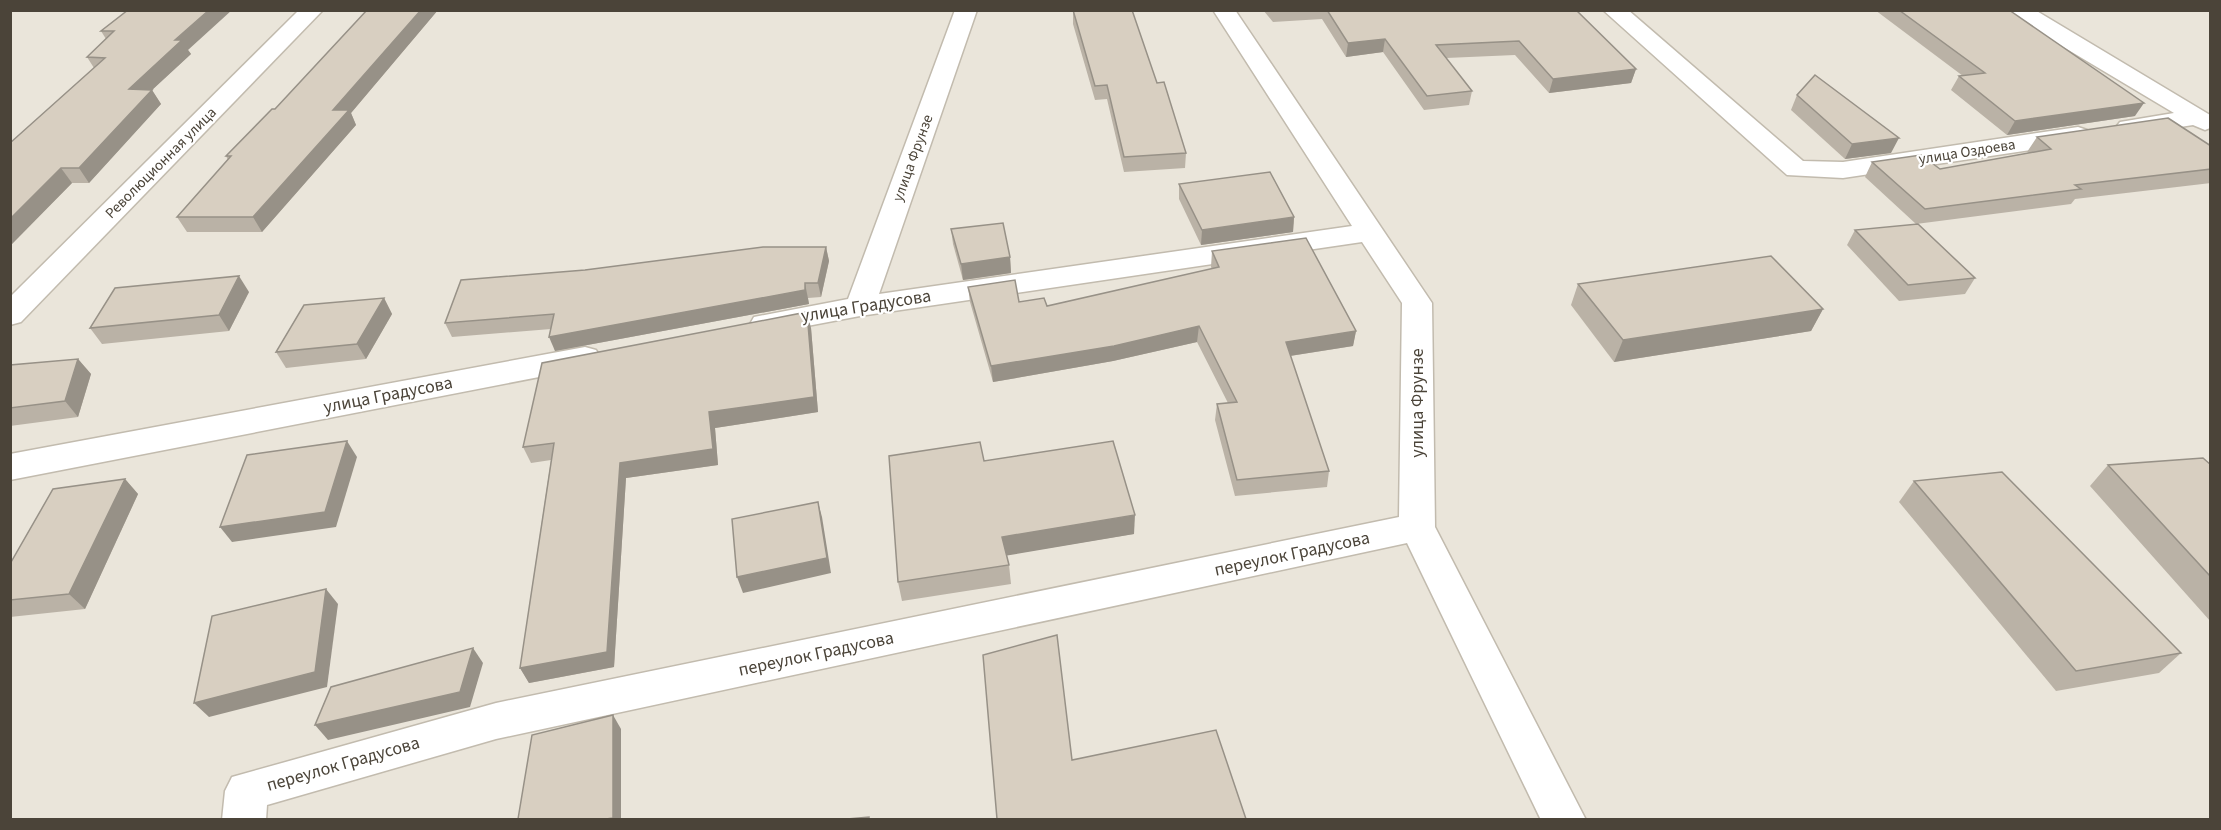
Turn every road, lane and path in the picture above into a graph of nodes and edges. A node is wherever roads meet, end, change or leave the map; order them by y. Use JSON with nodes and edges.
{"nodes":[{"id":1,"x":312,"y":10,"type":"edge"},
{"id":2,"x":966,"y":10,"type":"edge"},
{"id":3,"x":1224,"y":10,"type":"edge"},
{"id":4,"x":1614,"y":10,"type":"edge"},
{"id":5,"x":2018,"y":10,"type":"edge"},
{"id":6,"x":2204,"y":121,"type":"edge"},
{"id":7,"x":1371,"y":232,"type":"junction"},
{"id":8,"x":860,"y":306,"type":"junction"},
{"id":9,"x":10,"y":315,"type":"edge"},
{"id":10,"x":732,"y":330,"type":"edge"},
{"id":11,"x":616,"y":352,"type":"edge"},
{"id":12,"x":10,"y":467,"type":"edge"},
{"id":13,"x":1417,"y":527,"type":"junction"},
{"id":14,"x":244,"y":819,"type":"edge"},
{"id":15,"x":1564,"y":819,"type":"edge"}],
"edges":[{"from":1,"to":9,"type":"street","name":"Революционная улица"},
{"from":2,"to":8,"type":"street","name":"улица Фрунзе"},
{"from":3,"to":7,"type":"street","name":"улица Фрунзе"},
{"from":4,"to":6,"type":"street","name":"улица Оздоева"},
{"from":5,"to":6,"type":"street","name":"улица Оздоева"},
{"from":7,"to":8,"type":"street","name":"улица Градусова"},
{"from":7,"to":13,"type":"street","name":"улица Фрунзе"},
{"from":8,"to":10,"type":"street","name":"улица Градусова"},
{"from":11,"to":12,"type":"street","name":"улица Градусова"},
{"from":13,"to":14,"type":"street","name":"переулок Градусова"},
{"from":13,"to":15,"type":"street","name":"улица Фрунзе"}]}
